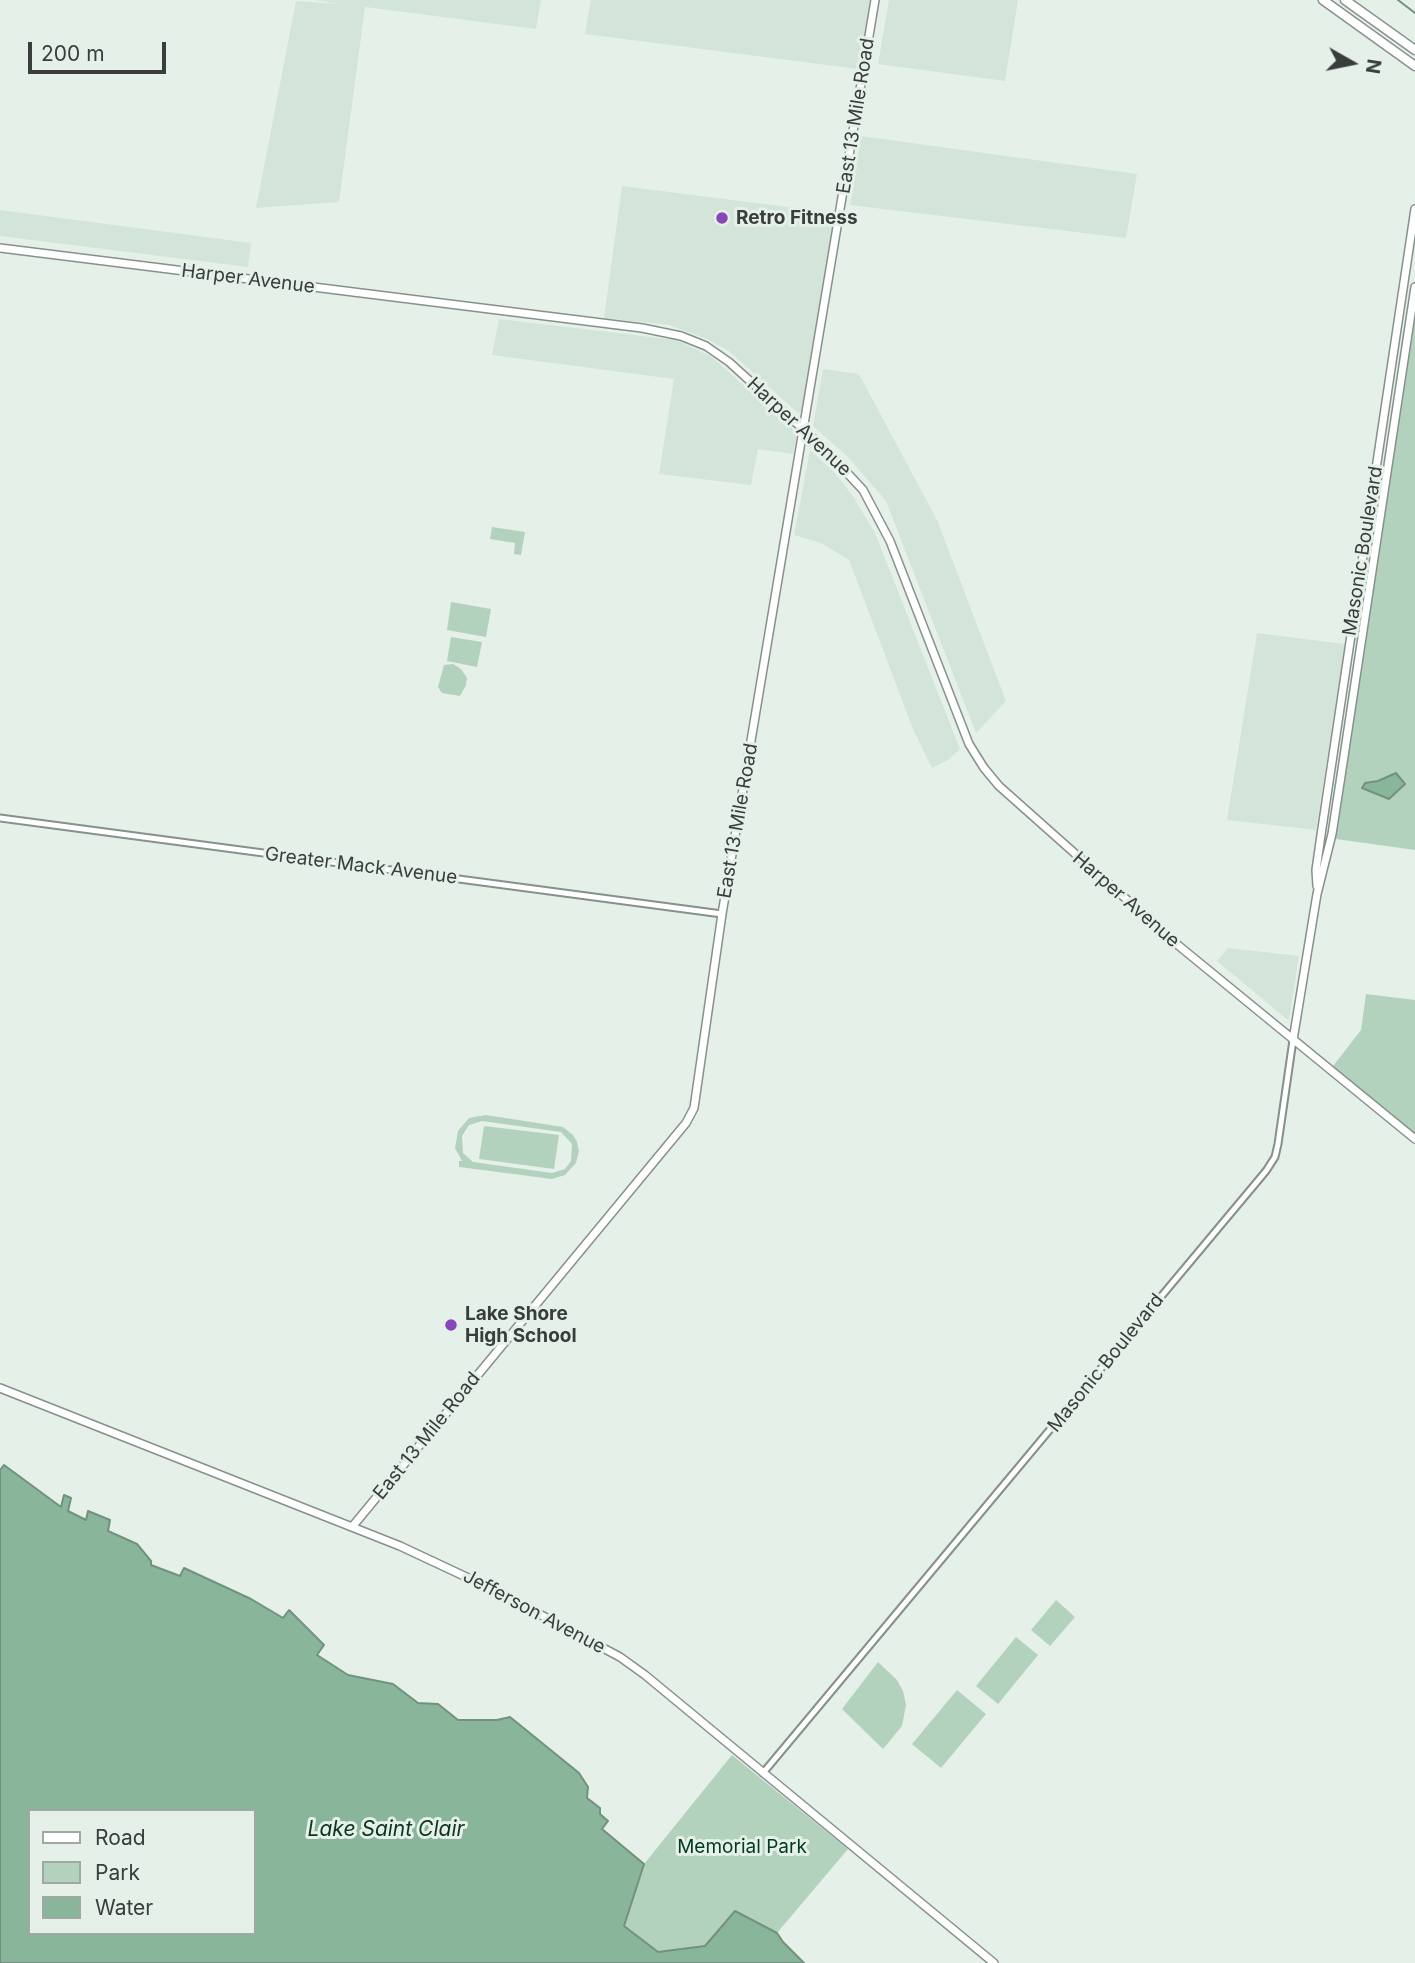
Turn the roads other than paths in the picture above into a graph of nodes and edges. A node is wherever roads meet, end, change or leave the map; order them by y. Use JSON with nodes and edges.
{"nodes":[{"id":1,"x":875,"y":0,"type":"edge"},
{"id":2,"x":1323,"y":0,"type":"edge"},
{"id":3,"x":1345,"y":0,"type":"edge"},
{"id":4,"x":1415,"y":50,"type":"edge"},
{"id":5,"x":1415,"y":66,"type":"edge"},
{"id":6,"x":1415,"y":209,"type":"edge"},
{"id":7,"x":1413,"y":220,"type":"edge"},
{"id":8,"x":0,"y":248,"type":"edge"},
{"id":9,"x":1415,"y":258,"type":"edge"},
{"id":10,"x":1415,"y":287,"type":"edge"},
{"id":11,"x":1395,"y":340,"type":"junction"},
{"id":12,"x":1406,"y":348,"type":"junction"},
{"id":13,"x":1396,"y":414,"type":"junction"},
{"id":14,"x":1383,"y":419,"type":"junction"},
{"id":15,"x":804,"y":430,"type":"junction"},
{"id":16,"x":1367,"y":532,"type":"junction"},
{"id":17,"x":1374,"y":559,"type":"junction"},
{"id":18,"x":1353,"y":616,"type":"junction"},
{"id":19,"x":1363,"y":637,"type":"junction"},
{"id":20,"x":1347,"y":661,"type":"junction"},
{"id":21,"x":1351,"y":708,"type":"junction"},
{"id":22,"x":1330,"y":774,"type":"junction"},
{"id":23,"x":1340,"y":787,"type":"junction"},
{"id":24,"x":1337,"y":801,"type":"junction"},
{"id":25,"x":1325,"y":809,"type":"junction"},
{"id":26,"x":0,"y":818,"type":"edge"},
{"id":27,"x":1332,"y":834,"type":"junction"},
{"id":28,"x":1321,"y":835,"type":"junction"},
{"id":29,"x":1317,"y":894,"type":"junction"},
{"id":30,"x":722,"y":914,"type":"junction"},
{"id":31,"x":1293,"y":1040,"type":"junction"},
{"id":32,"x":1415,"y":1139,"type":"edge"},
{"id":33,"x":0,"y":1388,"type":"edge"},
{"id":34,"x":352,"y":1527,"type":"junction"},
{"id":35,"x":764,"y":1773,"type":"junction"},
{"id":36,"x":994,"y":1963,"type":"edge"}],
"edges":[{"from":1,"to":15,"type":"main road","name":"East 13 Mile Road"},
{"from":2,"to":5,"type":"highway"},
{"from":3,"to":4,"type":"highway"},
{"from":6,"to":7,"type":"main road","name":"Masonic Boulevard"},
{"from":7,"to":9,"type":"main road"},
{"from":7,"to":11,"type":"main road","name":"Masonic Boulevard"},
{"from":8,"to":15,"type":"main road","name":"Harper Avenue"},
{"from":10,"to":12,"type":"main road","name":"Masonic Boulevard"},
{"from":11,"to":12,"type":"main road"},
{"from":11,"to":14,"type":"main road","name":"Masonic Boulevard"},
{"from":12,"to":13,"type":"main road","name":"Masonic Boulevard"},
{"from":13,"to":14,"type":"main road"},
{"from":13,"to":17,"type":"main road","name":"Masonic Boulevard"},
{"from":14,"to":16,"type":"main road","name":"Masonic Boulevard"},
{"from":15,"to":30,"type":"main road","name":"East 13 Mile Road"},
{"from":15,"to":31,"type":"main road","name":"Harper Avenue"},
{"from":16,"to":17,"type":"main road"},
{"from":16,"to":18,"type":"main road","name":"Masonic Boulevard"},
{"from":17,"to":19,"type":"main road","name":"Masonic Boulevard"},
{"from":18,"to":19,"type":"main road"},
{"from":18,"to":20,"type":"main road","name":"Masonic Boulevard"},
{"from":19,"to":21,"type":"main road","name":"Masonic Boulevard"},
{"from":20,"to":21,"type":"main road"},
{"from":20,"to":22,"type":"main road","name":"Masonic Boulevard"},
{"from":21,"to":23,"type":"main road","name":"Masonic Boulevard"},
{"from":22,"to":23,"type":"main road"},
{"from":22,"to":25,"type":"main road","name":"Masonic Boulevard"},
{"from":23,"to":24,"type":"main road","name":"Masonic Boulevard"},
{"from":24,"to":25,"type":"main road"},
{"from":24,"to":27,"type":"main road","name":"Masonic Boulevard"},
{"from":25,"to":28,"type":"main road","name":"Masonic Boulevard"},
{"from":26,"to":30,"type":"street","name":"Greater Mack Avenue"},
{"from":27,"to":28,"type":"main road"},
{"from":27,"to":29,"type":"main road","name":"Masonic Boulevard"},
{"from":28,"to":29,"type":"main road","name":"Masonic Boulevard"},
{"from":29,"to":31,"type":"main road","name":"Masonic Boulevard"},
{"from":30,"to":34,"type":"main road","name":"East 13 Mile Road"},
{"from":31,"to":32,"type":"main road","name":"Harper Avenue"},
{"from":31,"to":35,"type":"street","name":"Masonic Boulevard"},
{"from":33,"to":34,"type":"main road","name":"Jefferson Avenue"},
{"from":34,"to":35,"type":"main road","name":"Jefferson Avenue"},
{"from":35,"to":36,"type":"main road","name":"Jefferson Avenue"}]}
